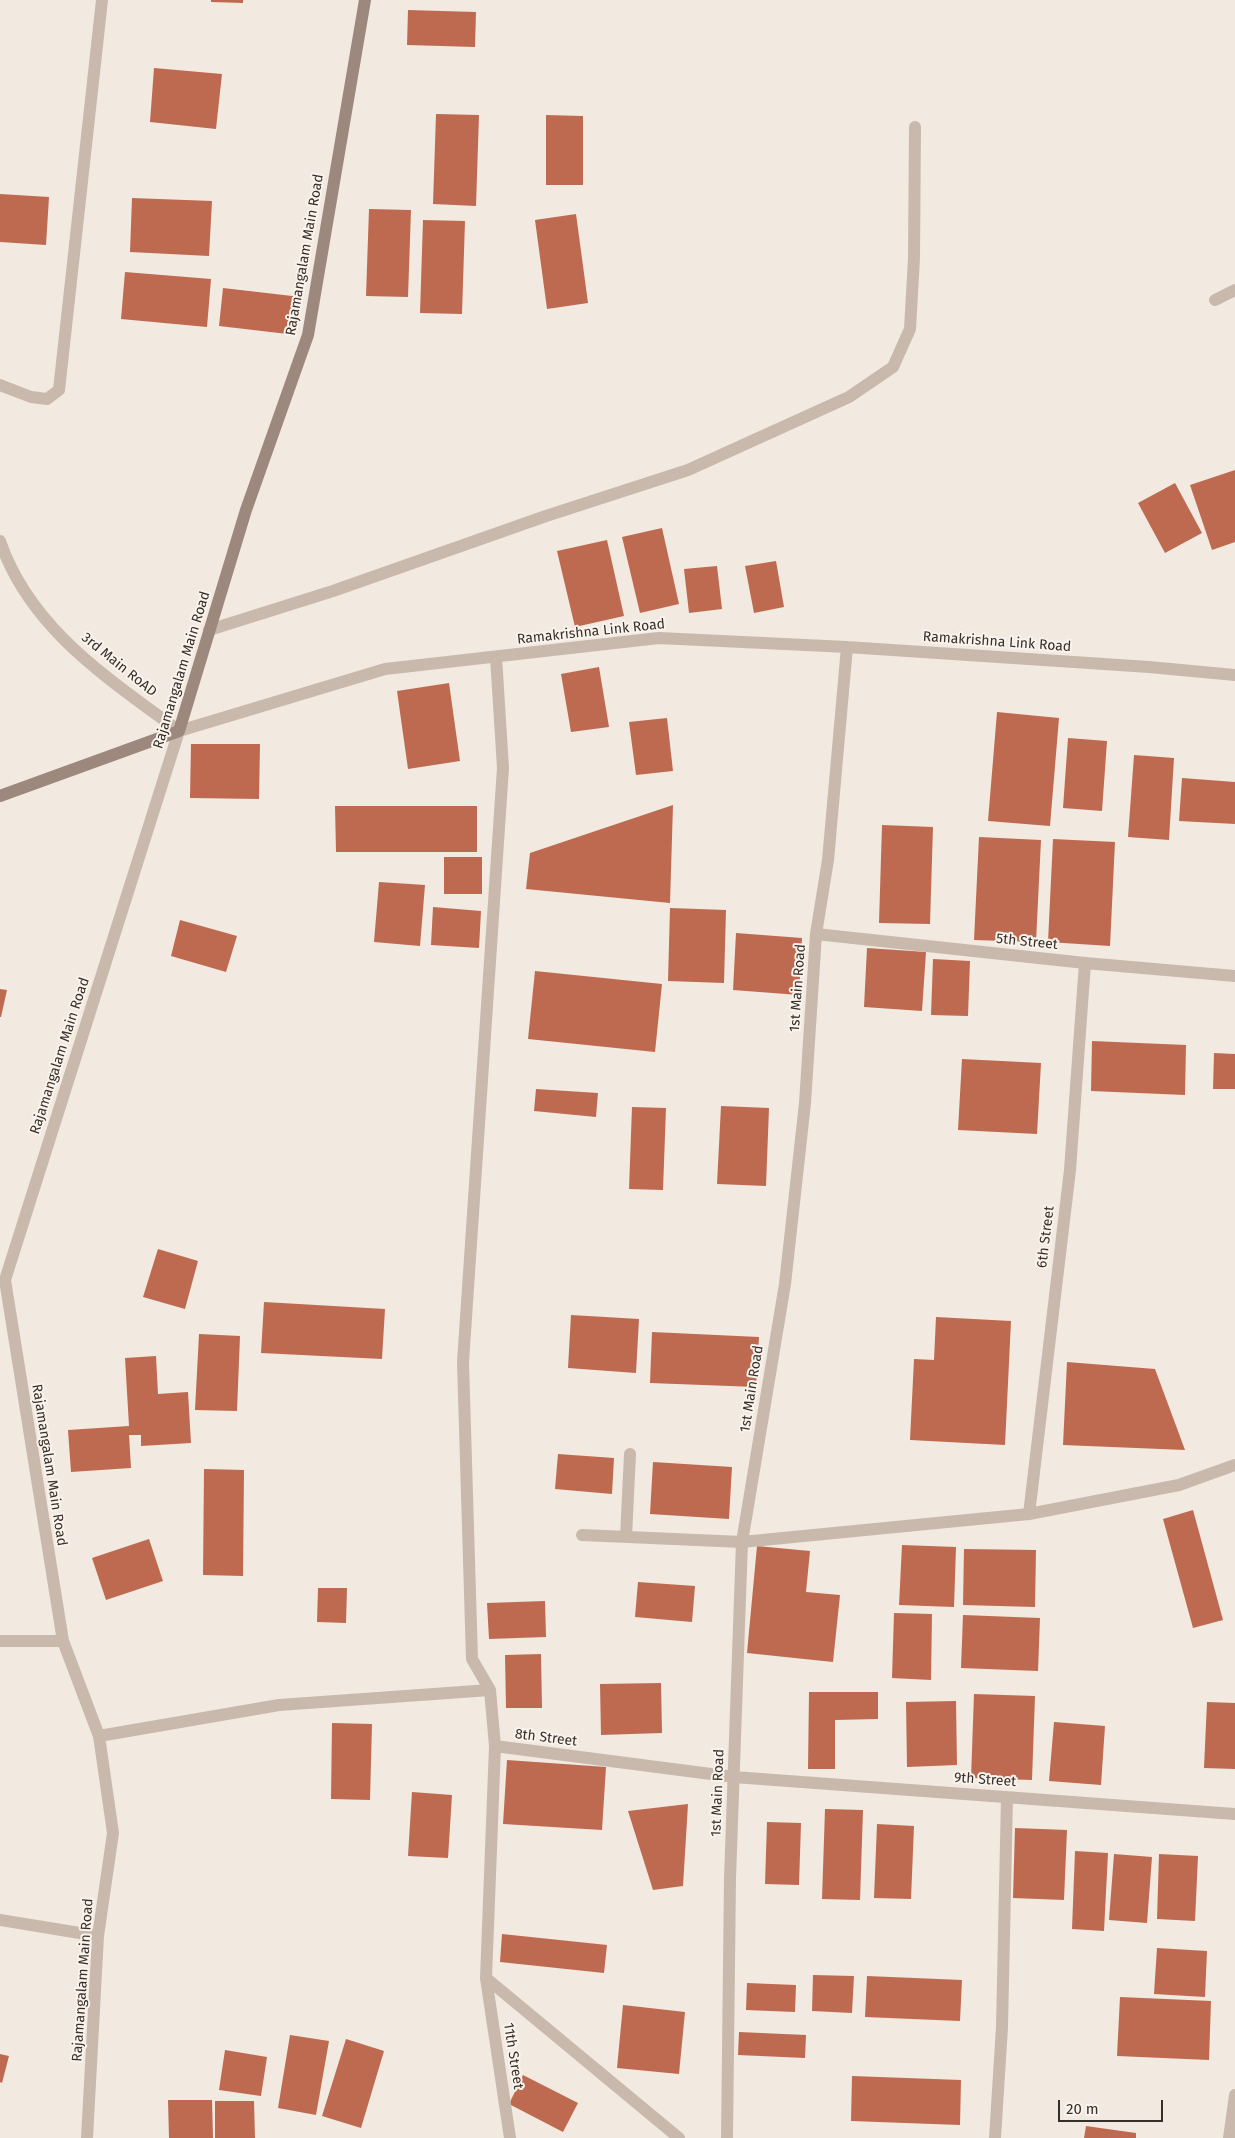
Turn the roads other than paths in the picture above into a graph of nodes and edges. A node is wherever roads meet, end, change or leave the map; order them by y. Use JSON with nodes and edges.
{"nodes":[{"id":1,"x":102,"y":0,"type":"edge"},
{"id":2,"x":365,"y":0,"type":"edge"},
{"id":3,"x":915,"y":127,"type":"dead end"},
{"id":4,"x":1235,"y":290,"type":"edge"},
{"id":5,"x":1216,"y":300,"type":"dead end"},
{"id":6,"x":0,"y":385,"type":"edge"},
{"id":7,"x":0,"y":541,"type":"edge"},
{"id":8,"x":210,"y":630,"type":"junction"},
{"id":9,"x":847,"y":647,"type":"junction"},
{"id":10,"x":496,"y":657,"type":"junction"},
{"id":11,"x":1235,"y":675,"type":"edge"},
{"id":12,"x":179,"y":731,"type":"junction"},
{"id":13,"x":0,"y":796,"type":"edge"},
{"id":14,"x":816,"y":934,"type":"junction"},
{"id":15,"x":1085,"y":963,"type":"junction"},
{"id":16,"x":1235,"y":976,"type":"edge"},
{"id":17,"x":630,"y":1454,"type":"dead end"},
{"id":18,"x":1235,"y":1466,"type":"edge"},
{"id":19,"x":1029,"y":1514,"type":"junction"},
{"id":20,"x":582,"y":1535,"type":"dead end"},
{"id":21,"x":626,"y":1537,"type":"junction"},
{"id":22,"x":742,"y":1542,"type":"junction"},
{"id":23,"x":0,"y":1640,"type":"edge"},
{"id":24,"x":63,"y":1641,"type":"junction"},
{"id":25,"x":490,"y":1690,"type":"junction"},
{"id":26,"x":99,"y":1736,"type":"junction"},
{"id":27,"x":496,"y":1746,"type":"junction"},
{"id":28,"x":734,"y":1777,"type":"junction"},
{"id":29,"x":1008,"y":1797,"type":"junction"},
{"id":30,"x":1235,"y":1814,"type":"edge"},
{"id":31,"x":0,"y":1920,"type":"edge"},
{"id":32,"x":98,"y":1936,"type":"junction"},
{"id":33,"x":486,"y":1978,"type":"junction"},
{"id":34,"x":1235,"y":2095,"type":"edge"},
{"id":35,"x":1234,"y":2118,"type":"edge"},
{"id":36,"x":87,"y":2138,"type":"edge"},
{"id":37,"x":510,"y":2138,"type":"edge"},
{"id":38,"x":679,"y":2138,"type":"edge"},
{"id":39,"x":727,"y":2138,"type":"edge"},
{"id":40,"x":995,"y":2138,"type":"edge"},
{"id":41,"x":1229,"y":2138,"type":"edge"}],
"edges":[{"from":1,"to":6,"type":"street"},
{"from":2,"to":8,"type":"street","name":"Rajamangalam Main Road"},
{"from":3,"to":8,"type":"street"},
{"from":4,"to":5,"type":"street"},
{"from":7,"to":12,"type":"street","name":"3rd Main RoAD"},
{"from":8,"to":12,"type":"street","name":"Rajamangalam Main Road"},
{"from":9,"to":10,"type":"street","name":"Ramakrishna Link Road"},
{"from":9,"to":11,"type":"street","name":"Ramakrishna Link Road"},
{"from":9,"to":14,"type":"street","name":"1st Main Road"},
{"from":10,"to":12,"type":"street","name":"Ramakrishna Link Road"},
{"from":10,"to":25,"type":"street"},
{"from":12,"to":13,"type":"street","name":"Ramakrishna Link Road"},
{"from":12,"to":24,"type":"street","name":"Rajamangalam Main Road"},
{"from":14,"to":15,"type":"street","name":"5th Street"},
{"from":14,"to":22,"type":"street","name":"1st Main Road"},
{"from":15,"to":16,"type":"street","name":"5th Street"},
{"from":15,"to":19,"type":"street","name":"6th Street"},
{"from":17,"to":21,"type":"street"},
{"from":18,"to":19,"type":"street"},
{"from":19,"to":22,"type":"street"},
{"from":20,"to":21,"type":"street"},
{"from":21,"to":22,"type":"street"},
{"from":22,"to":28,"type":"street","name":"1st Main Road"},
{"from":23,"to":24,"type":"street"},
{"from":24,"to":26,"type":"street","name":"Rajamangalam Main Road"},
{"from":25,"to":26,"type":"street"},
{"from":25,"to":27,"type":"street"},
{"from":26,"to":32,"type":"street","name":"Rajamangalam Main Road"},
{"from":27,"to":28,"type":"street","name":"8th Street"},
{"from":27,"to":33,"type":"street","name":"8th Street"},
{"from":28,"to":29,"type":"street","name":"9th Street"},
{"from":28,"to":39,"type":"street","name":"1st Main Road"},
{"from":29,"to":30,"type":"street","name":"9th Street"},
{"from":29,"to":40,"type":"street"},
{"from":31,"to":32,"type":"street"},
{"from":32,"to":36,"type":"street","name":"Rajamangalam Main Road"},
{"from":33,"to":37,"type":"street","name":"11th Street"},
{"from":33,"to":38,"type":"street"},
{"from":34,"to":35,"type":"street"},
{"from":35,"to":41,"type":"street"}]}
